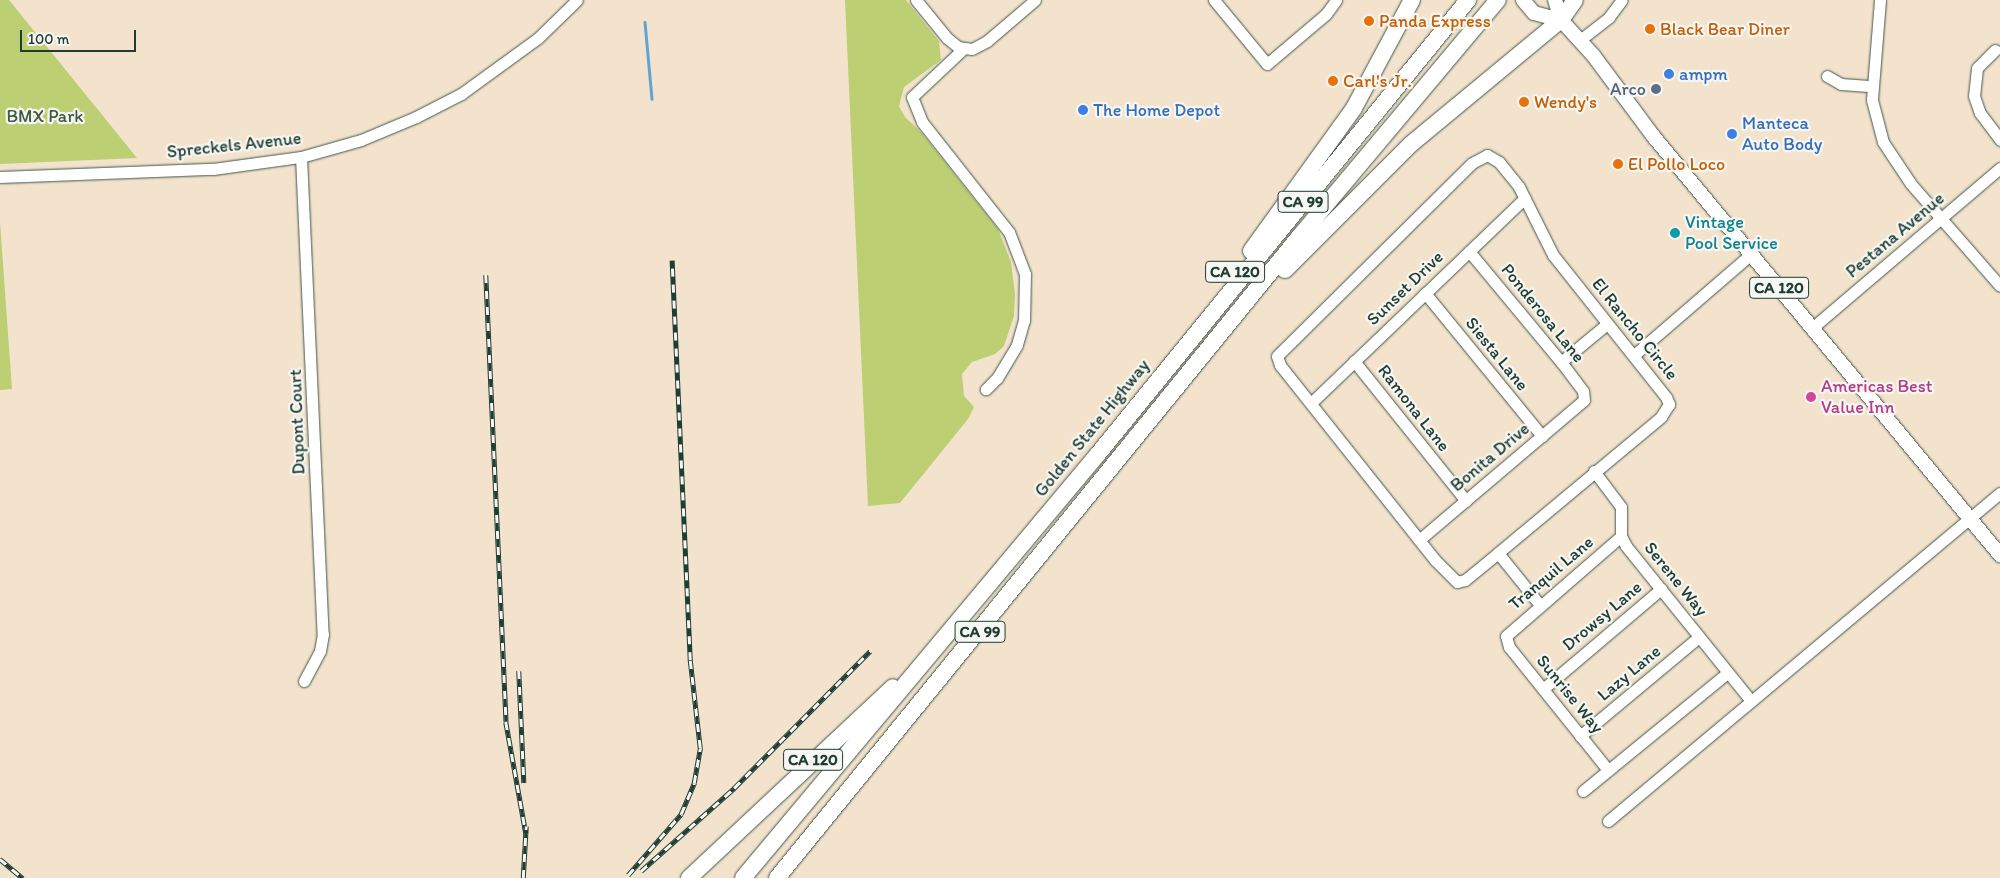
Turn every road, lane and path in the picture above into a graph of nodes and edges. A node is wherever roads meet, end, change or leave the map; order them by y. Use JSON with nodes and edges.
{"nodes":[{"id":1,"x":577,"y":0,"type":"edge"},
{"id":2,"x":916,"y":0,"type":"edge"},
{"id":3,"x":1035,"y":0,"type":"edge"},
{"id":4,"x":1214,"y":0,"type":"edge"},
{"id":5,"x":1336,"y":0,"type":"edge"},
{"id":6,"x":1412,"y":0,"type":"edge"},
{"id":7,"x":1468,"y":0,"type":"edge"},
{"id":8,"x":1523,"y":0,"type":"edge"},
{"id":9,"x":1555,"y":0,"type":"edge"},
{"id":10,"x":1575,"y":0,"type":"edge"},
{"id":11,"x":1622,"y":0,"type":"edge"},
{"id":12,"x":1880,"y":0,"type":"edge"},
{"id":13,"x":1494,"y":5,"type":"edge"},
{"id":14,"x":1560,"y":20,"type":"junction"},
{"id":15,"x":1580,"y":40,"type":"junction"},
{"id":16,"x":963,"y":49,"type":"junction"},
{"id":17,"x":1995,"y":50,"type":"dead end"},
{"id":18,"x":1827,"y":76,"type":"dead end"},
{"id":19,"x":1872,"y":86,"type":"junction"},
{"id":20,"x":2000,"y":140,"type":"edge"},
{"id":21,"x":301,"y":157,"type":"junction"},
{"id":22,"x":2000,"y":168,"type":"edge"},
{"id":23,"x":0,"y":178,"type":"edge"},
{"id":24,"x":1525,"y":198,"type":"junction"},
{"id":25,"x":1942,"y":218,"type":"junction"},
{"id":26,"x":1468,"y":251,"type":"junction"},
{"id":27,"x":1751,"y":254,"type":"junction"},
{"id":28,"x":2000,"y":286,"type":"edge"},
{"id":29,"x":1425,"y":293,"type":"junction"},
{"id":30,"x":1608,"y":324,"type":"junction"},
{"id":31,"x":1812,"y":328,"type":"junction"},
{"id":32,"x":1213,"y":342,"type":"junction"},
{"id":33,"x":1634,"y":355,"type":"junction"},
{"id":34,"x":1354,"y":361,"type":"junction"},
{"id":35,"x":1561,"y":362,"type":"junction"},
{"id":36,"x":986,"y":388,"type":"dead end"},
{"id":37,"x":1584,"y":400,"type":"joint"},
{"id":38,"x":1310,"y":403,"type":"junction"},
{"id":39,"x":1138,"y":404,"type":"junction"},
{"id":40,"x":1542,"y":436,"type":"junction"},
{"id":41,"x":1594,"y":471,"type":"junction"},
{"id":42,"x":2000,"y":493,"type":"edge"},
{"id":43,"x":1466,"y":501,"type":"junction"},
{"id":44,"x":1970,"y":519,"type":"junction"},
{"id":45,"x":1621,"y":536,"type":"junction"},
{"id":46,"x":1419,"y":540,"type":"junction"},
{"id":47,"x":1498,"y":553,"type":"junction"},
{"id":48,"x":2000,"y":555,"type":"edge"},
{"id":49,"x":1661,"y":589,"type":"junction"},
{"id":50,"x":1540,"y":605,"type":"junction"},
{"id":51,"x":1699,"y":637,"type":"junction"},
{"id":52,"x":1506,"y":639,"type":"joint"},
{"id":53,"x":939,"y":646,"type":"junction"},
{"id":54,"x":1727,"y":673,"type":"junction"},
{"id":55,"x":304,"y":681,"type":"dead end"},
{"id":56,"x":1543,"y":689,"type":"junction"},
{"id":57,"x":1751,"y":701,"type":"junction"},
{"id":58,"x":1580,"y":736,"type":"junction"},
{"id":59,"x":1608,"y":770,"type":"junction"},
{"id":60,"x":1583,"y":791,"type":"dead end"},
{"id":61,"x":1608,"y":821,"type":"dead end"},
{"id":62,"x":689,"y":878,"type":"edge"},
{"id":63,"x":743,"y":878,"type":"edge"},
{"id":64,"x":777,"y":878,"type":"edge"}],
"edges":[{"from":1,"to":21,"type":"street","name":"Spreckels Avenue"},
{"from":2,"to":16,"type":"street"},
{"from":3,"to":16,"type":"street"},
{"from":4,"to":5,"type":"street"},
{"from":6,"to":39,"type":"highway","number":"CA 120"},
{"from":7,"to":39,"type":"highway","name":"Golden State Highway","number":"CA 99"},
{"from":8,"to":14,"type":"main road"},
{"from":9,"to":14,"type":"main road"},
{"from":10,"to":14,"type":"highway"},
{"from":11,"to":15,"type":"street"},
{"from":12,"to":19,"type":"street"},
{"from":13,"to":32,"type":"highway","number":"CA 99"},
{"from":14,"to":15,"type":"main road","number":"CA 120"},
{"from":14,"to":32,"type":"highway","number":"CA 120"},
{"from":15,"to":27,"type":"main road","number":"CA 120"},
{"from":16,"to":36,"type":"street"},
{"from":17,"to":20,"type":"street"},
{"from":18,"to":19,"type":"street"},
{"from":19,"to":25,"type":"street"},
{"from":21,"to":23,"type":"street","name":"Spreckels Avenue"},
{"from":21,"to":55,"type":"street","name":"Dupont Court"},
{"from":22,"to":25,"type":"street","name":"Pestana Avenue"},
{"from":24,"to":26,"type":"street","name":"Sunset Drive"},
{"from":24,"to":30,"type":"street","name":"El Rancho Circle"},
{"from":24,"to":38,"type":"street","name":"El Rancho Circle"},
{"from":25,"to":28,"type":"street"},
{"from":25,"to":31,"type":"street","name":"Pestana Avenue"},
{"from":26,"to":29,"type":"street","name":"Sunset Drive"},
{"from":26,"to":35,"type":"street","name":"Ponderosa Lane"},
{"from":27,"to":31,"type":"main road","number":"CA 120"},
{"from":27,"to":33,"type":"street"},
{"from":29,"to":34,"type":"street","name":"Sunset Drive"},
{"from":29,"to":40,"type":"street","name":"Siesta Lane"},
{"from":30,"to":33,"type":"street","name":"El Rancho Circle"},
{"from":30,"to":35,"type":"street"},
{"from":31,"to":44,"type":"main road","number":"CA 120"},
{"from":32,"to":64,"type":"highway","number":"CA 99"},
{"from":33,"to":41,"type":"street","name":"El Rancho Circle"},
{"from":34,"to":38,"type":"street","name":"Sunset Drive"},
{"from":34,"to":43,"type":"street","name":"Ramona Lane"},
{"from":35,"to":37,"type":"street","name":"Ponderosa Lane"},
{"from":37,"to":40,"type":"street","name":"Bonita Drive"},
{"from":38,"to":46,"type":"street","name":"El Rancho Circle"},
{"from":39,"to":53,"type":"highway","name":"Golden State Highway","number":"CA 99"},
{"from":40,"to":43,"type":"street","name":"Bonita Drive"},
{"from":41,"to":45,"type":"street","name":"Serene Way"},
{"from":41,"to":47,"type":"street","name":"El Rancho Circle"},
{"from":42,"to":44,"type":"street"},
{"from":43,"to":46,"type":"street","name":"Bonita Drive"},
{"from":44,"to":48,"type":"main road","number":"CA 120"},
{"from":44,"to":57,"type":"street"},
{"from":45,"to":49,"type":"street","name":"Serene Way"},
{"from":45,"to":50,"type":"street","name":"Tranquil Lane"},
{"from":46,"to":47,"type":"street","name":"El Rancho Circle"},
{"from":47,"to":50,"type":"street"},
{"from":49,"to":51,"type":"street","name":"Serene Way"},
{"from":49,"to":56,"type":"street","name":"Drowsy Lane"},
{"from":50,"to":52,"type":"street","name":"Tranquil Lane"},
{"from":51,"to":54,"type":"street","name":"Serene Way"},
{"from":51,"to":58,"type":"street","name":"Lazy Lane"},
{"from":52,"to":56,"type":"street","name":"Sunrise Way"},
{"from":53,"to":62,"type":"highway","number":"CA 120"},
{"from":53,"to":63,"type":"highway","name":"Golden State Highway","number":"CA 99"},
{"from":54,"to":57,"type":"street","name":"Serene Way"},
{"from":54,"to":59,"type":"street"},
{"from":56,"to":58,"type":"street","name":"Sunrise Way"},
{"from":57,"to":61,"type":"street"},
{"from":58,"to":59,"type":"street","name":"Sunrise Way"},
{"from":59,"to":60,"type":"street"}]}
